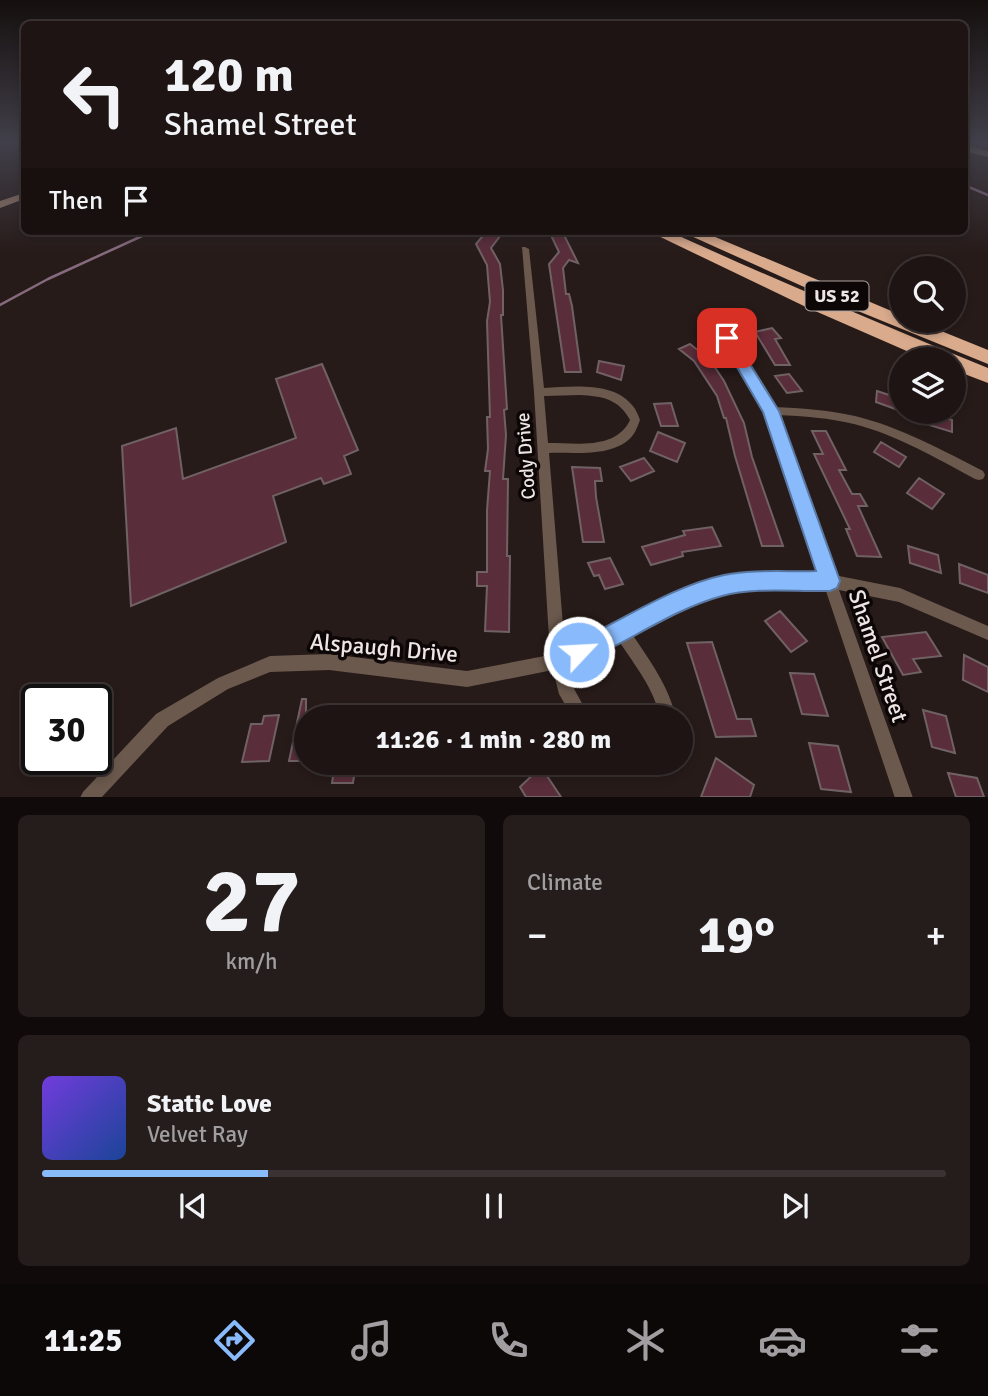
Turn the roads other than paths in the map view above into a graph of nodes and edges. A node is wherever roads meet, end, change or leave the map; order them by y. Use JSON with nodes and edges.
{"nodes":[{"id":1,"x":21,"y":197,"type":"edge"},
{"id":2,"x":0,"y":205,"type":"edge"},
{"id":3,"x":665,"y":235,"type":"edge"},
{"id":4,"x":697,"y":235,"type":"edge"},
{"id":5,"x":525,"y":249,"type":"dead end"},
{"id":6,"x":727,"y":338,"type":"dead end"},
{"id":7,"x":916,"y":347,"type":"edge"},
{"id":8,"x":988,"y":357,"type":"edge"},
{"id":9,"x":966,"y":367,"type":"edge"},
{"id":10,"x":988,"y":376,"type":"edge"},
{"id":11,"x":539,"y":392,"type":"junction"},
{"id":12,"x":771,"y":411,"type":"junction"},
{"id":13,"x":543,"y":448,"type":"junction"},
{"id":14,"x":979,"y":475,"type":"dead end"},
{"id":15,"x":830,"y":581,"type":"junction"},
{"id":16,"x":621,"y":632,"type":"junction"},
{"id":17,"x":988,"y":633,"type":"edge"},
{"id":18,"x":558,"y":661,"type":"junction"},
{"id":19,"x":575,"y":705,"type":"edge"},
{"id":20,"x":665,"y":705,"type":"edge"},
{"id":21,"x":89,"y":797,"type":"edge"},
{"id":22,"x":904,"y":797,"type":"edge"}],
"edges":[{"from":1,"to":2,"type":"main road"},
{"from":3,"to":7,"type":"highway","number":"US 52"},
{"from":4,"to":8,"type":"highway","number":"US 52"},
{"from":5,"to":11,"type":"street","name":"Cody Drive"},
{"from":6,"to":12,"type":"street","name":"Shamel Street"},
{"from":9,"to":10,"type":"highway"},
{"from":11,"to":13,"type":"street","name":"Cody Drive"},
{"from":11,"to":13,"type":"street"},
{"from":12,"to":14,"type":"street"},
{"from":12,"to":15,"type":"street","name":"Shamel Street"},
{"from":13,"to":18,"type":"street","name":"Cody Drive"},
{"from":15,"to":16,"type":"street","name":"Alspaugh Drive"},
{"from":15,"to":17,"type":"street","name":"Alspaugh Drive"},
{"from":15,"to":22,"type":"street","name":"Shamel Street"},
{"from":16,"to":18,"type":"street","name":"Alspaugh Drive"},
{"from":16,"to":20,"type":"street"},
{"from":18,"to":19,"type":"street","name":"Cody Drive"},
{"from":18,"to":21,"type":"street","name":"Alspaugh Drive"}]}
